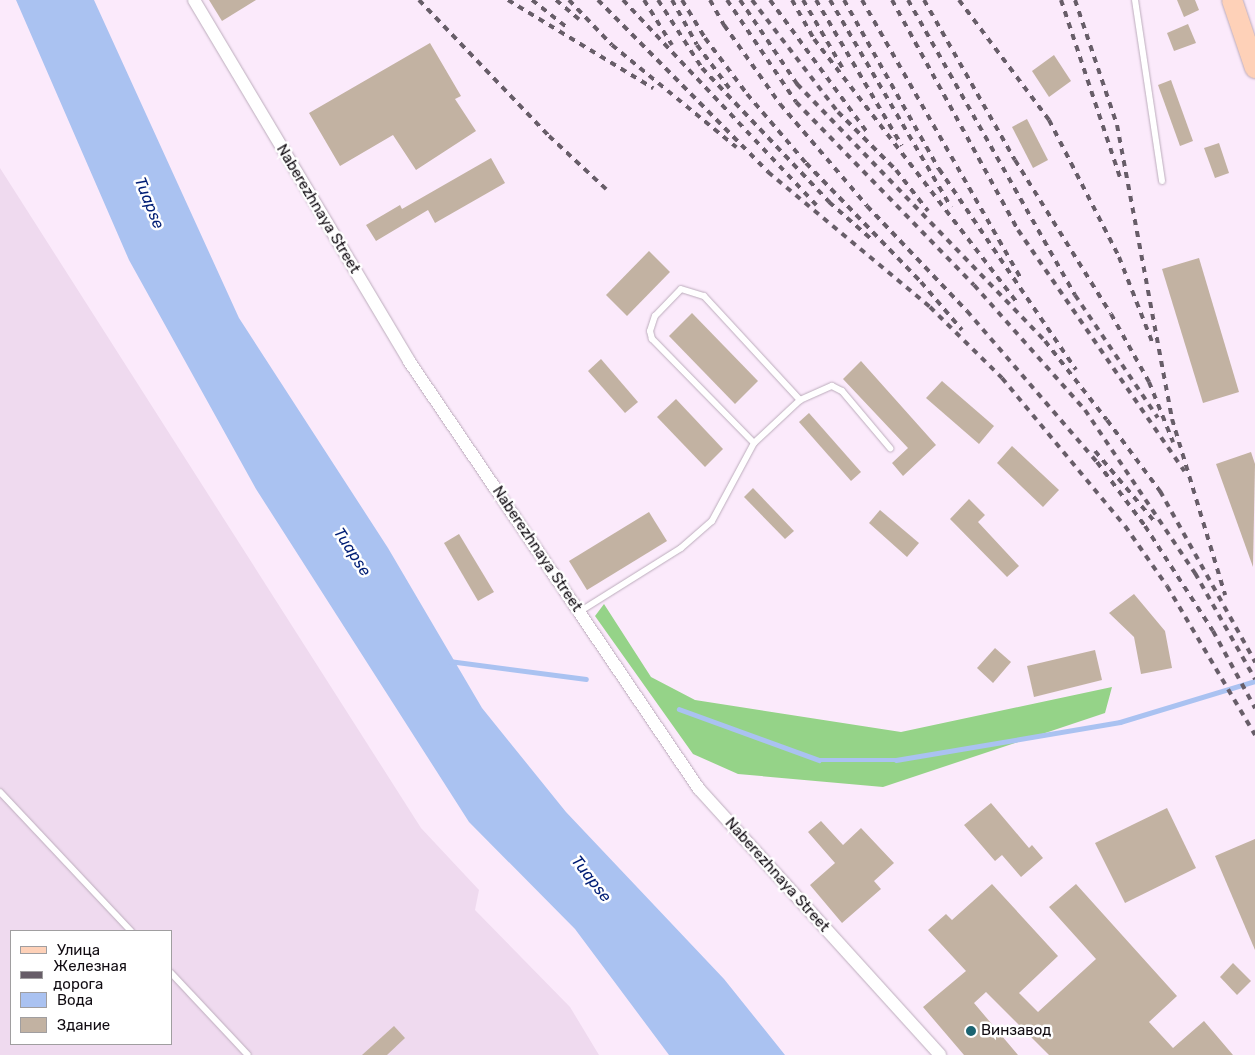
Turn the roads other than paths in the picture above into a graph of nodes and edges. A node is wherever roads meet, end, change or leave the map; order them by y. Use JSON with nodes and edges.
{"nodes":[{"id":1,"x":194,"y":0,"type":"edge"},
{"id":2,"x":1135,"y":0,"type":"edge"},
{"id":3,"x":1232,"y":0,"type":"edge"},
{"id":4,"x":1255,"y":68,"type":"edge"},
{"id":5,"x":1162,"y":181,"type":"dead end"},
{"id":6,"x":800,"y":400,"type":"junction"},
{"id":7,"x":754,"y":443,"type":"junction"},
{"id":8,"x":890,"y":448,"type":"dead end"},
{"id":9,"x":579,"y":612,"type":"junction"},
{"id":10,"x":0,"y":792,"type":"edge"},
{"id":11,"x":130,"y":930,"type":"edge"},
{"id":12,"x":172,"y":975,"type":"edge"},
{"id":13,"x":248,"y":1055,"type":"edge"},
{"id":14,"x":940,"y":1055,"type":"edge"}],
"edges":[{"from":1,"to":9,"type":"street","name":"Naberezhnaya Street"},
{"from":2,"to":5,"type":"lane"},
{"from":3,"to":4,"type":"main road"},
{"from":6,"to":7,"type":"lane"},
{"from":6,"to":7,"type":"lane"},
{"from":6,"to":8,"type":"lane"},
{"from":7,"to":9,"type":"lane"},
{"from":9,"to":14,"type":"street","name":"Naberezhnaya Street"},
{"from":10,"to":11,"type":"lane"},
{"from":12,"to":13,"type":"lane"}]}
